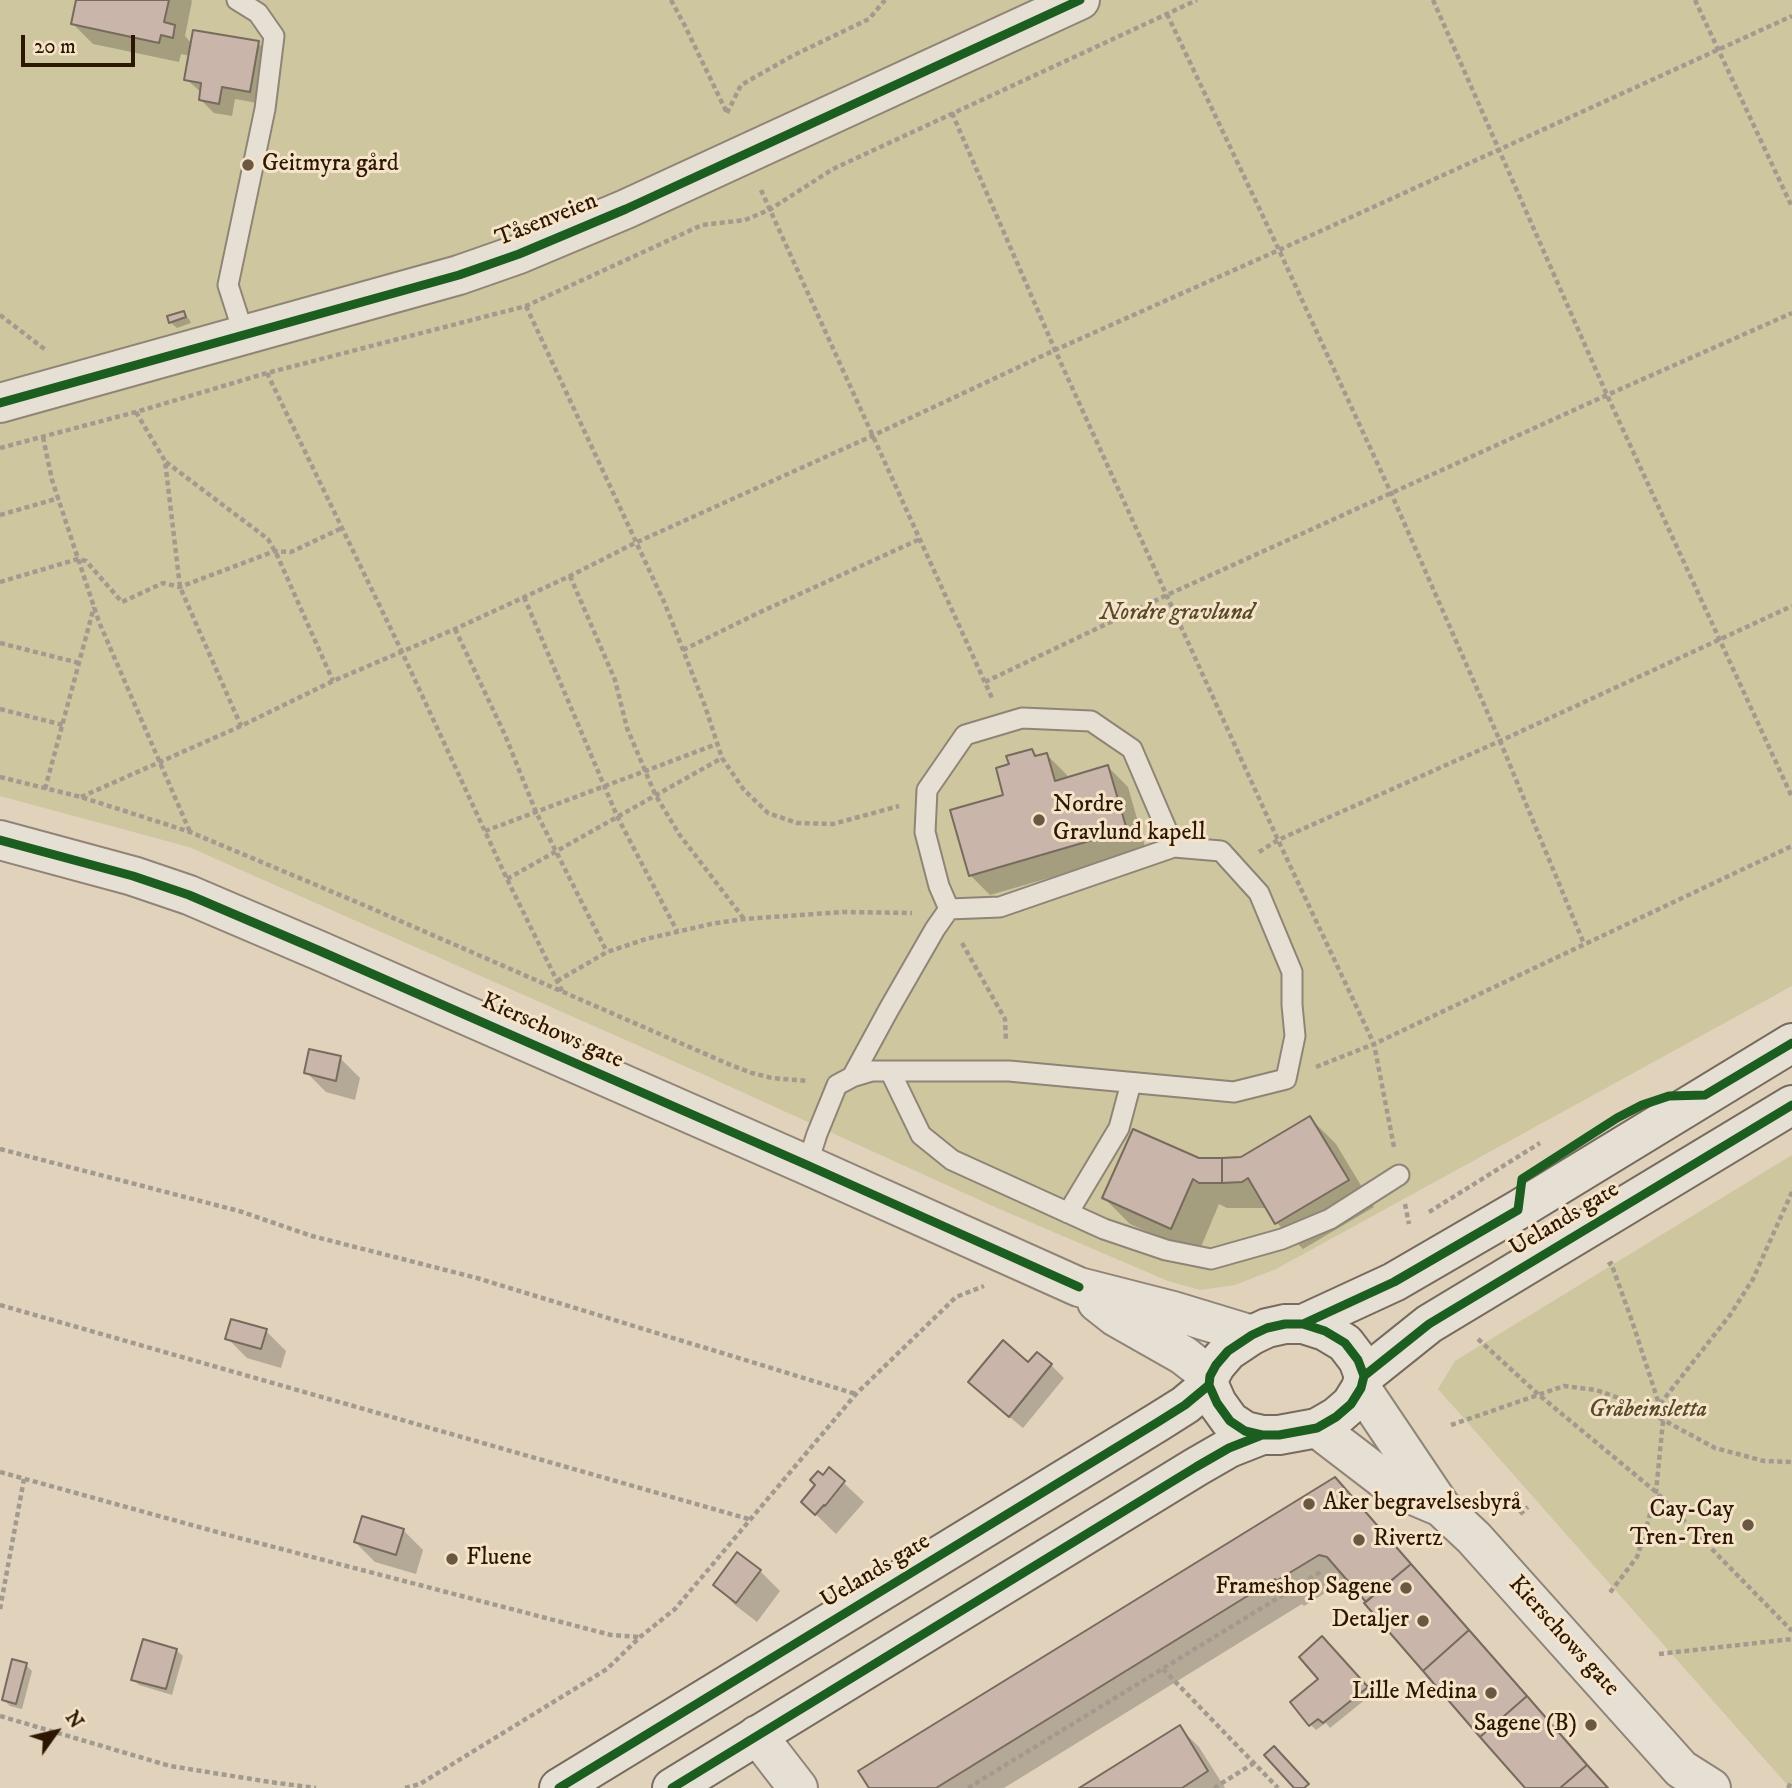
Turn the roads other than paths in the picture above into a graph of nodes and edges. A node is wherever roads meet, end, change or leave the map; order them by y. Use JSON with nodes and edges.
{"nodes":[{"id":1,"x":237,"y":0,"type":"edge"},
{"id":2,"x":1080,"y":0,"type":"edge"},
{"id":3,"x":244,"y":335,"type":"junction"},
{"id":4,"x":0,"y":402,"type":"edge"},
{"id":5,"x":0,"y":840,"type":"edge"},
{"id":6,"x":1174,"y":847,"type":"junction"},
{"id":7,"x":945,"y":915,"type":"junction"},
{"id":8,"x":1792,"y":1043,"type":"edge"},
{"id":9,"x":890,"y":1071,"type":"junction"},
{"id":10,"x":845,"y":1081,"type":"junction"},
{"id":11,"x":1131,"y":1083,"type":"junction"},
{"id":12,"x":1792,"y":1105,"type":"edge"},
{"id":13,"x":807,"y":1166,"type":"junction"},
{"id":14,"x":1399,"y":1175,"type":"road end"},
{"id":15,"x":1068,"y":1213,"type":"junction"},
{"id":16,"x":1079,"y":1287,"type":"junction"},
{"id":17,"x":1303,"y":1324,"type":"junction"},
{"id":18,"x":1252,"y":1335,"type":"junction"},
{"id":19,"x":1210,"y":1380,"type":"junction"},
{"id":20,"x":1362,"y":1382,"type":"junction"},
{"id":21,"x":1317,"y":1428,"type":"junction"},
{"id":22,"x":1262,"y":1435,"type":"junction"},
{"id":23,"x":1441,"y":1507,"type":"junction"},
{"id":24,"x":757,"y":1735,"type":"junction"},
{"id":25,"x":1693,"y":1782,"type":"edge"},
{"id":26,"x":559,"y":1788,"type":"edge"},
{"id":27,"x":672,"y":1788,"type":"edge"},
{"id":28,"x":798,"y":1788,"type":"edge"}],
"edges":[{"from":1,"to":3,"type":"lane"},
{"from":2,"to":3,"type":"street","name":"Tåsenveien"},
{"from":3,"to":4,"type":"street","name":"Tåsenveien"},
{"from":5,"to":13,"type":"street","name":"Kierschows gate"},
{"from":6,"to":7,"type":"lane"},
{"from":6,"to":7,"type":"lane"},
{"from":6,"to":11,"type":"lane"},
{"from":7,"to":10,"type":"lane"},
{"from":8,"to":17,"type":"street","name":"Uelands gate"},
{"from":9,"to":10,"type":"lane"},
{"from":9,"to":11,"type":"lane"},
{"from":9,"to":15,"type":"lane"},
{"from":10,"to":13,"type":"lane"},
{"from":11,"to":15,"type":"lane"},
{"from":12,"to":20,"type":"street","name":"Uelands gate"},
{"from":13,"to":16,"type":"street","name":"Kierschows gate"},
{"from":14,"to":15,"type":"lane"},
{"from":16,"to":18,"type":"street","name":"Kierschows gate"},
{"from":16,"to":19,"type":"street","name":"Kierschows gate"},
{"from":17,"to":18,"type":"street","name":"Uelands gate"},
{"from":17,"to":20,"type":"street","name":"Uelands gate"},
{"from":18,"to":19,"type":"street","name":"Uelands gate"},
{"from":19,"to":22,"type":"street","name":"Uelands gate"},
{"from":19,"to":26,"type":"street","name":"Uelands gate"},
{"from":20,"to":21,"type":"street","name":"Uelands gate"},
{"from":20,"to":23,"type":"street","name":"Kierschows gate"},
{"from":21,"to":22,"type":"street","name":"Uelands gate"},
{"from":21,"to":23,"type":"street","name":"Kierschows gate"},
{"from":22,"to":24,"type":"street","name":"Uelands gate"},
{"from":23,"to":25,"type":"street","name":"Kierschows gate"},
{"from":24,"to":27,"type":"street","name":"Uelands gate"},
{"from":24,"to":28,"type":"street"}]}
